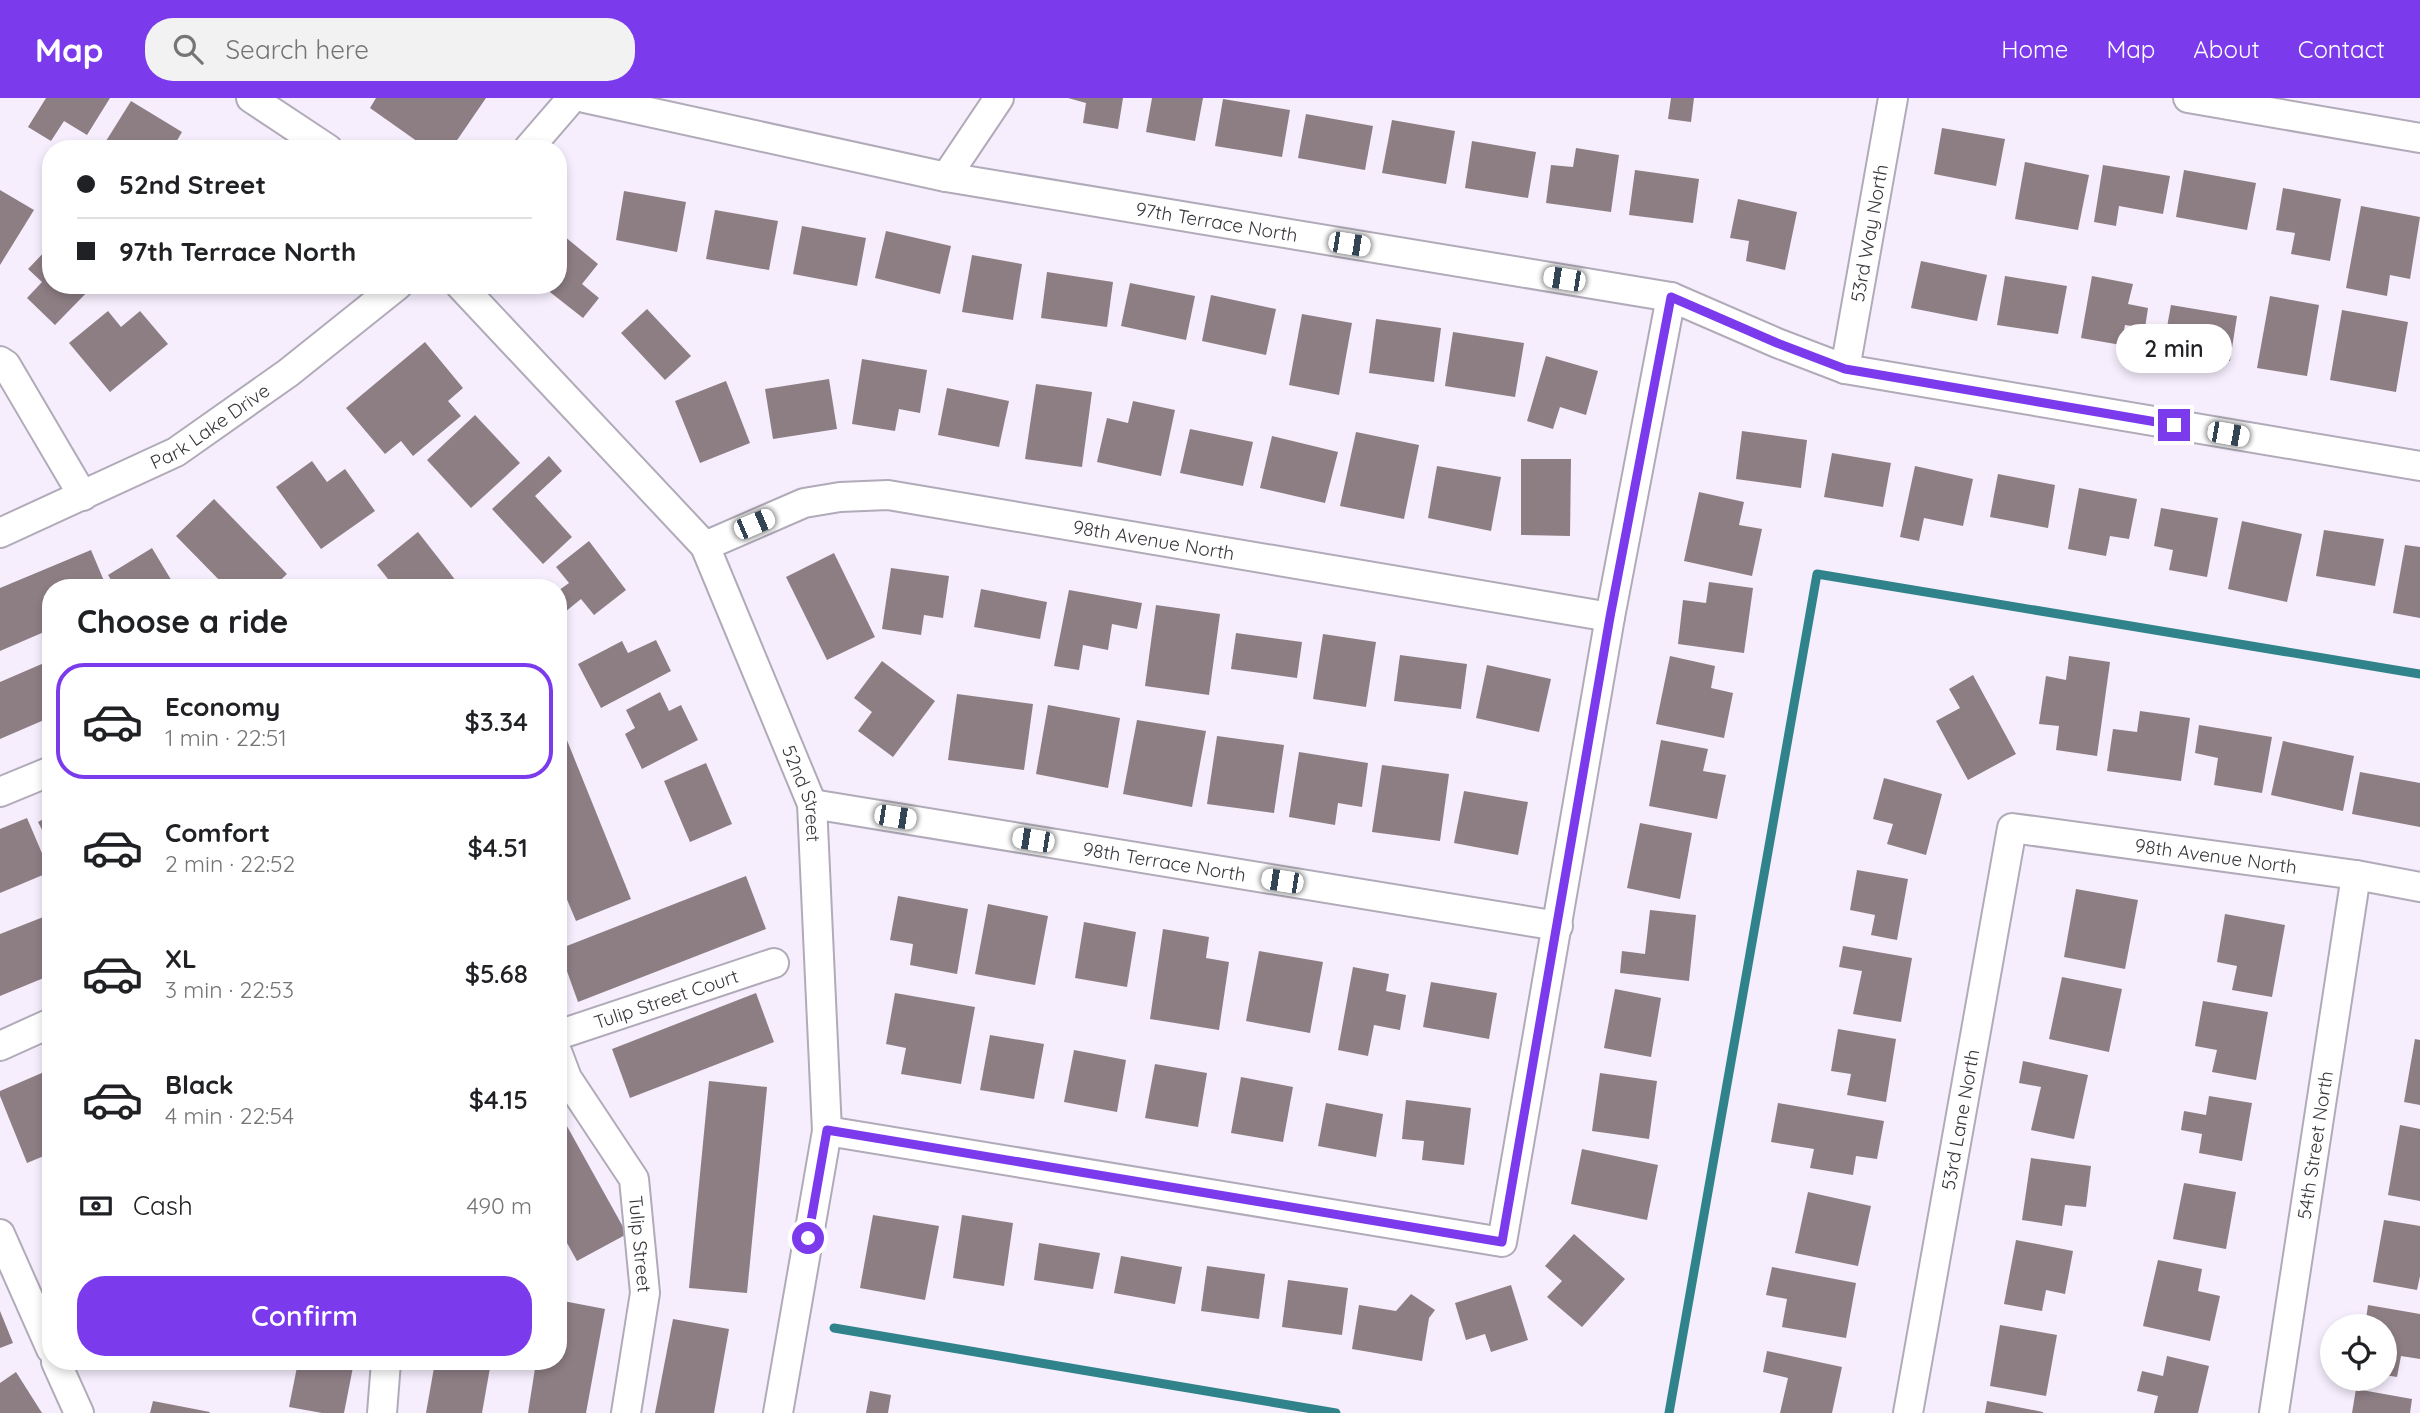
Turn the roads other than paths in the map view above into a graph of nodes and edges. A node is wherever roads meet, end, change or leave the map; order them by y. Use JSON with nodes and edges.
{"nodes":[{"id":1,"x":251,"y":98,"type":"edge"},
{"id":2,"x":572,"y":98,"type":"edge"},
{"id":3,"x":585,"y":98,"type":"edge"},
{"id":4,"x":999,"y":98,"type":"edge"},
{"id":5,"x":1893,"y":98,"type":"edge"},
{"id":6,"x":2188,"y":98,"type":"edge"},
{"id":7,"x":2420,"y":138,"type":"edge"},
{"id":8,"x":314,"y":140,"type":"edge"},
{"id":9,"x":536,"y":140,"type":"edge"},
{"id":10,"x":946,"y":177,"type":"junction"},
{"id":11,"x":387,"y":294,"type":"edge"},
{"id":12,"x":468,"y":294,"type":"edge"},
{"id":13,"x":1671,"y":297,"type":"junction"},
{"id":14,"x":0,"y":361,"type":"edge"},
{"id":15,"x":1845,"y":369,"type":"junction"},
{"id":16,"x":2420,"y":466,"type":"edge"},
{"id":17,"x":83,"y":496,"type":"junction"},
{"id":18,"x":0,"y":533,"type":"edge"},
{"id":19,"x":705,"y":546,"type":"junction"},
{"id":20,"x":1610,"y":617,"type":"junction"},
{"id":21,"x":42,"y":775,"type":"edge"},
{"id":22,"x":0,"y":792,"type":"edge"},
{"id":23,"x":812,"y":804,"type":"junction"},
{"id":24,"x":2012,"y":828,"type":"joint"},
{"id":25,"x":2356,"y":875,"type":"junction"},
{"id":26,"x":2420,"y":887,"type":"edge"},
{"id":27,"x":1558,"y":926,"type":"junction"},
{"id":28,"x":774,"y":963,"type":"dead end"},
{"id":29,"x":42,"y":1027,"type":"edge"},
{"id":30,"x":567,"y":1032,"type":"edge"},
{"id":31,"x":0,"y":1046,"type":"edge"},
{"id":32,"x":567,"y":1078,"type":"edge"},
{"id":33,"x":827,"y":1130,"type":"junction"},
{"id":34,"x":0,"y":1236,"type":"edge"},
{"id":35,"x":42,"y":1329,"type":"edge"},
{"id":36,"x":60,"y":1370,"type":"edge"},
{"id":37,"x":385,"y":1370,"type":"edge"},
{"id":38,"x":79,"y":1413,"type":"edge"},
{"id":39,"x":382,"y":1413,"type":"edge"},
{"id":40,"x":626,"y":1413,"type":"edge"},
{"id":41,"x":778,"y":1413,"type":"edge"},
{"id":42,"x":1908,"y":1413,"type":"edge"},
{"id":43,"x":2274,"y":1413,"type":"edge"}],
"edges":[{"from":1,"to":8,"type":"street"},
{"from":2,"to":9,"type":"street"},
{"from":3,"to":10,"type":"street","name":"97th Terrace North"},
{"from":4,"to":10,"type":"street"},
{"from":5,"to":15,"type":"street","name":"53rd Way North"},
{"from":6,"to":7,"type":"street"},
{"from":10,"to":13,"type":"street","name":"97th Terrace North"},
{"from":11,"to":17,"type":"street","name":"Park Lake Drive"},
{"from":12,"to":19,"type":"street","name":"52nd Street"},
{"from":13,"to":15,"type":"street","name":"97th Terrace North"},
{"from":13,"to":20,"type":"street"},
{"from":14,"to":17,"type":"street"},
{"from":15,"to":16,"type":"street","name":"97th Terrace North"},
{"from":17,"to":18,"type":"street","name":"Park Lake Drive"},
{"from":19,"to":20,"type":"street","name":"98th Avenue North"},
{"from":19,"to":23,"type":"street","name":"52nd Street"},
{"from":20,"to":27,"type":"street"},
{"from":21,"to":22,"type":"street"},
{"from":23,"to":27,"type":"street","name":"98th Terrace North"},
{"from":23,"to":33,"type":"street","name":"52nd Street"},
{"from":24,"to":25,"type":"street","name":"98th Avenue North"},
{"from":24,"to":42,"type":"street","name":"53rd Lane North"},
{"from":25,"to":26,"type":"street","name":"98th Avenue North"},
{"from":25,"to":43,"type":"street","name":"54th Street North"},
{"from":27,"to":33,"type":"street"},
{"from":28,"to":30,"type":"street","name":"Tulip Street Court"},
{"from":29,"to":31,"type":"street"},
{"from":32,"to":40,"type":"street","name":"Tulip Street"},
{"from":33,"to":41,"type":"street","name":"52nd Street"},
{"from":34,"to":35,"type":"street"},
{"from":36,"to":38,"type":"street"},
{"from":37,"to":39,"type":"street"}]}
